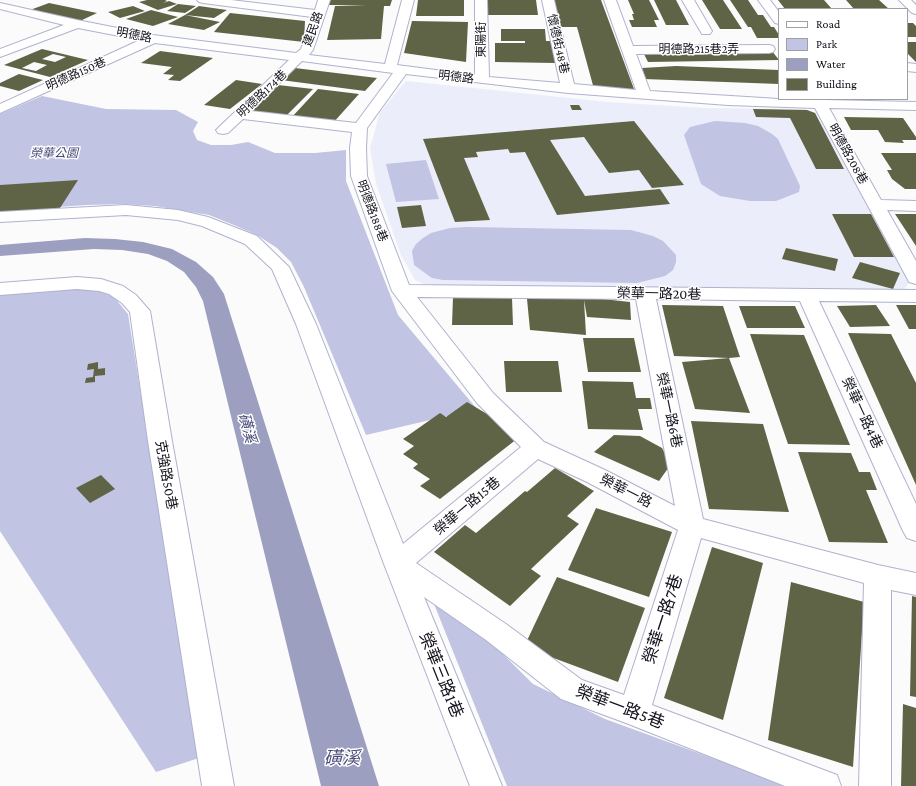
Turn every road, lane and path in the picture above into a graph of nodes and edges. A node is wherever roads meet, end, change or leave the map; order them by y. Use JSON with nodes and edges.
{"nodes":[{"id":1,"x":203,"y":0,"type":"edge"},
{"id":2,"x":324,"y":0,"type":"edge"},
{"id":3,"x":408,"y":0,"type":"edge"},
{"id":4,"x":481,"y":0,"type":"edge"},
{"id":5,"x":548,"y":0,"type":"edge"},
{"id":6,"x":610,"y":0,"type":"edge"},
{"id":7,"x":688,"y":0,"type":"edge"},
{"id":8,"x":764,"y":0,"type":"edge"},
{"id":9,"x":904,"y":0,"type":"edge"},
{"id":10,"x":36,"y":2,"type":"dead end"},
{"id":11,"x":3,"y":7,"type":"edge"},
{"id":12,"x":916,"y":11,"type":"edge"},
{"id":13,"x":319,"y":14,"type":"junction"},
{"id":14,"x":778,"y":19,"type":"edge"},
{"id":15,"x":77,"y":24,"type":"junction"},
{"id":16,"x":706,"y":31,"type":"dead end"},
{"id":17,"x":153,"y":39,"type":"junction"},
{"id":18,"x":769,"y":49,"type":"dead end"},
{"id":19,"x":629,"y":50,"type":"junction"},
{"id":20,"x":0,"y":53,"type":"edge"},
{"id":21,"x":300,"y":57,"type":"junction"},
{"id":22,"x":396,"y":69,"type":"junction"},
{"id":23,"x":482,"y":80,"type":"junction"},
{"id":24,"x":568,"y":89,"type":"junction"},
{"id":25,"x":646,"y":95,"type":"junction"},
{"id":26,"x":820,"y":104,"type":"junction"},
{"id":27,"x":916,"y":106,"type":"edge"},
{"id":28,"x":0,"y":108,"type":"edge"},
{"id":29,"x":241,"y":114,"type":"junction"},
{"id":30,"x":360,"y":128,"type":"junction"},
{"id":31,"x":223,"y":130,"type":"dead end"},
{"id":32,"x":876,"y":205,"type":"junction"},
{"id":33,"x":916,"y":206,"type":"edge"},
{"id":34,"x":0,"y":217,"type":"edge"},
{"id":35,"x":916,"y":278,"type":"edge"},
{"id":36,"x":0,"y":289,"type":"edge"},
{"id":37,"x":402,"y":291,"type":"junction"},
{"id":38,"x":645,"y":294,"type":"junction"},
{"id":39,"x":807,"y":295,"type":"junction"},
{"id":40,"x":916,"y":296,"type":"edge"},
{"id":41,"x":536,"y":448,"type":"junction"},
{"id":42,"x":692,"y":526,"type":"junction"},
{"id":43,"x":916,"y":531,"type":"edge"},
{"id":44,"x":397,"y":564,"type":"junction"},
{"id":45,"x":878,"y":576,"type":"junction"},
{"id":46,"x":916,"y":584,"type":"edge"},
{"id":47,"x":634,"y":712,"type":"junction"},
{"id":48,"x":218,"y":786,"type":"edge"},
{"id":49,"x":486,"y":786,"type":"edge"},
{"id":50,"x":825,"y":786,"type":"edge"},
{"id":51,"x":875,"y":786,"type":"edge"}],
"edges":[{"from":1,"to":13,"type":"street"},
{"from":2,"to":13,"type":"street","name":"建民路"},
{"from":3,"to":22,"type":"street"},
{"from":4,"to":23,"type":"street","name":"東陽街"},
{"from":5,"to":24,"type":"street","name":"懷德街48巷"},
{"from":6,"to":19,"type":"street"},
{"from":7,"to":16,"type":"street"},
{"from":8,"to":14,"type":"street"},
{"from":9,"to":12,"type":"street"},
{"from":10,"to":11,"type":"street"},
{"from":11,"to":15,"type":"street","name":"明德路"},
{"from":13,"to":21,"type":"street","name":"建民路"},
{"from":15,"to":17,"type":"street","name":"明德路"},
{"from":15,"to":20,"type":"street"},
{"from":17,"to":21,"type":"street","name":"明德路"},
{"from":17,"to":28,"type":"street","name":"明德路150巷"},
{"from":18,"to":19,"type":"street","name":"明德路215巷2弄"},
{"from":19,"to":25,"type":"street"},
{"from":21,"to":22,"type":"street","name":"明德路"},
{"from":21,"to":29,"type":"street","name":"明德路174巷"},
{"from":22,"to":23,"type":"street","name":"明德路"},
{"from":22,"to":30,"type":"street"},
{"from":23,"to":24,"type":"street","name":"明德路"},
{"from":24,"to":25,"type":"street","name":"明德路"},
{"from":25,"to":26,"type":"street","name":"明德路"},
{"from":26,"to":27,"type":"street","name":"明德路"},
{"from":26,"to":32,"type":"street","name":"明德路208巷"},
{"from":29,"to":30,"type":"street"},
{"from":29,"to":31,"type":"street","name":"明德路174巷"},
{"from":30,"to":37,"type":"street","name":"明德路188巷"},
{"from":32,"to":33,"type":"street"},
{"from":32,"to":35,"type":"street","name":"明德路208巷"},
{"from":34,"to":44,"type":"street","name":"榮華三路1巷"},
{"from":36,"to":48,"type":"street","name":"克強路50巷"},
{"from":37,"to":38,"type":"street","name":"榮華一路20巷"},
{"from":37,"to":41,"type":"street","name":"榮華一路"},
{"from":38,"to":39,"type":"street","name":"榮華一路20巷"},
{"from":38,"to":42,"type":"street","name":"榮華一路6巷"},
{"from":39,"to":40,"type":"street","name":"榮華一路20巷"},
{"from":39,"to":43,"type":"street","name":"榮華一路4巷"},
{"from":41,"to":42,"type":"street","name":"榮華一路"},
{"from":41,"to":44,"type":"street","name":"榮華一路15巷"},
{"from":42,"to":45,"type":"street","name":"榮華一路"},
{"from":42,"to":47,"type":"street","name":"榮華一路7巷"},
{"from":44,"to":47,"type":"street","name":"榮華一路5巷"},
{"from":44,"to":49,"type":"street","name":"榮華三路1巷"},
{"from":45,"to":46,"type":"street","name":"榮華一路"},
{"from":45,"to":51,"type":"street"},
{"from":47,"to":50,"type":"street","name":"榮華一路5巷"}]}
